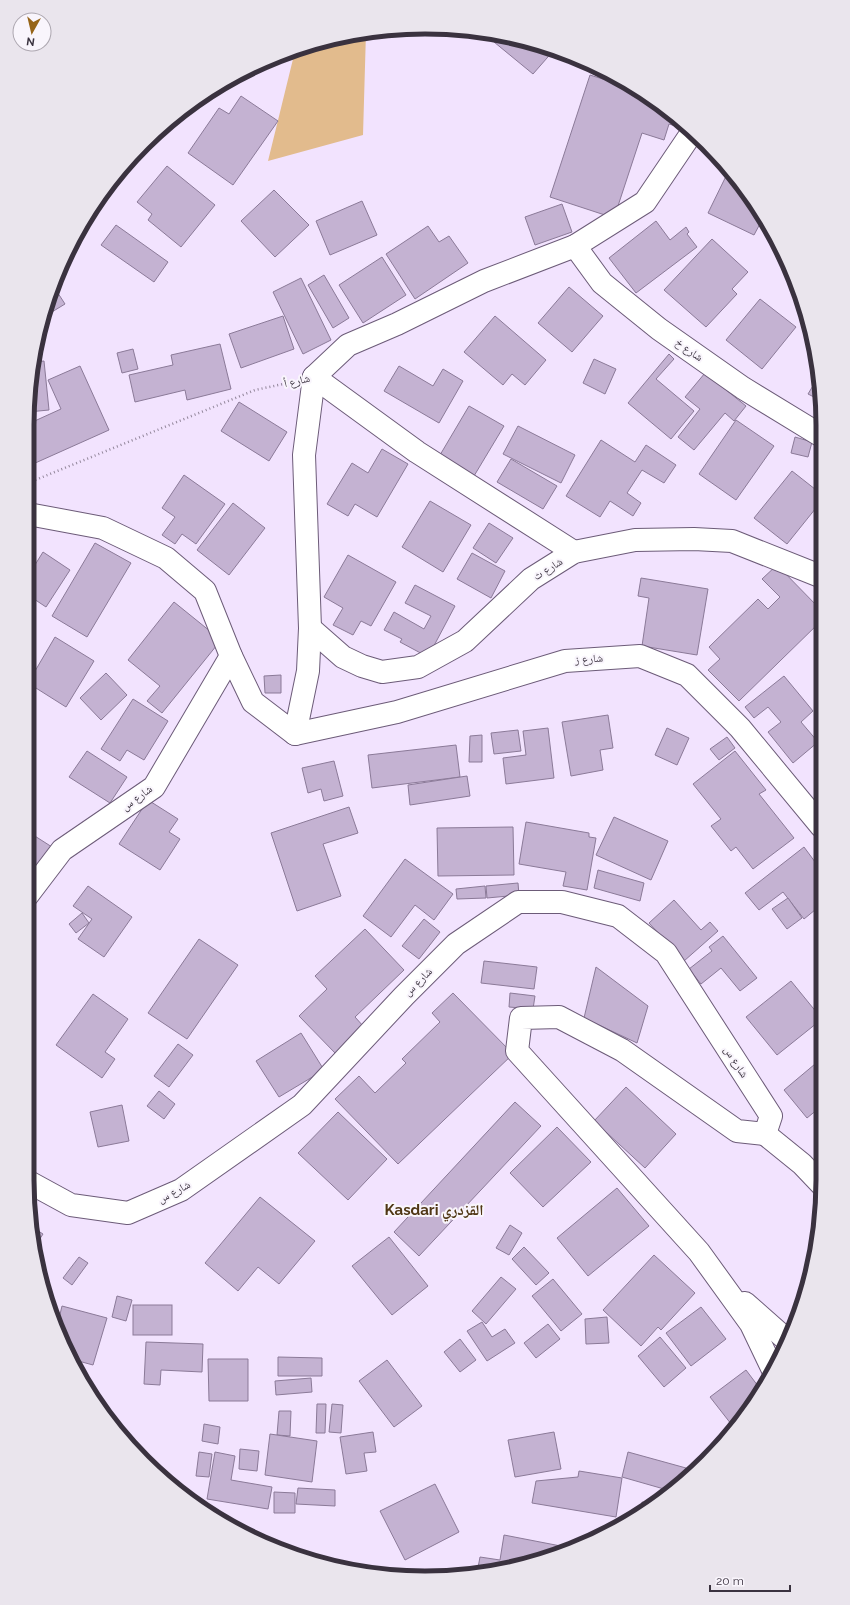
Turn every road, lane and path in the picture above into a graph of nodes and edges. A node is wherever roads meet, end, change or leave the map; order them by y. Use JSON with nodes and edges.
{"nodes":[{"id":1,"x":689,"y":137,"type":"edge"},
{"id":2,"x":575,"y":246,"type":"junction"},
{"id":3,"x":314,"y":377,"type":"junction"},
{"id":4,"x":816,"y":433,"type":"edge"},
{"id":5,"x":34,"y":481,"type":"edge"},
{"id":6,"x":34,"y":515,"type":"edge"},
{"id":7,"x":574,"y":552,"type":"junction"},
{"id":8,"x":816,"y":574,"type":"edge"},
{"id":9,"x":310,"y":628,"type":"junction"},
{"id":10,"x":231,"y":656,"type":"junction"},
{"id":11,"x":295,"y":734,"type":"junction"},
{"id":12,"x":816,"y":820,"type":"edge"},
{"id":13,"x":34,"y":887,"type":"edge"},
{"id":14,"x":768,"y":1125,"type":"junction"},
{"id":15,"x":816,"y":1179,"type":"edge"},
{"id":16,"x":34,"y":1185,"type":"edge"},
{"id":17,"x":718,"y":1278,"type":"junction"},
{"id":18,"x":783,"y":1337,"type":"edge"},
{"id":19,"x":770,"y":1364,"type":"edge"}],
"edges":[{"from":1,"to":2,"type":"street","name":"شارع أ"},
{"from":2,"to":3,"type":"street","name":"شارع أ"},
{"from":2,"to":4,"type":"street","name":"شارع خ"},
{"from":3,"to":5,"type":"path","name":"شارع أ"},
{"from":3,"to":7,"type":"street"},
{"from":3,"to":9,"type":"street"},
{"from":6,"to":10,"type":"street"},
{"from":7,"to":8,"type":"street","name":"شارع ث"},
{"from":7,"to":9,"type":"street","name":"شارع ث"},
{"from":9,"to":11,"type":"street"},
{"from":10,"to":11,"type":"street"},
{"from":10,"to":13,"type":"street","name":"شارع ﺱ"},
{"from":11,"to":12,"type":"street","name":"شارع ﺯ"},
{"from":14,"to":15,"type":"street"},
{"from":14,"to":16,"type":"street","name":"شارع ﺱ"},
{"from":14,"to":17,"type":"street"},
{"from":17,"to":18,"type":"street"},
{"from":17,"to":19,"type":"street"}]}
